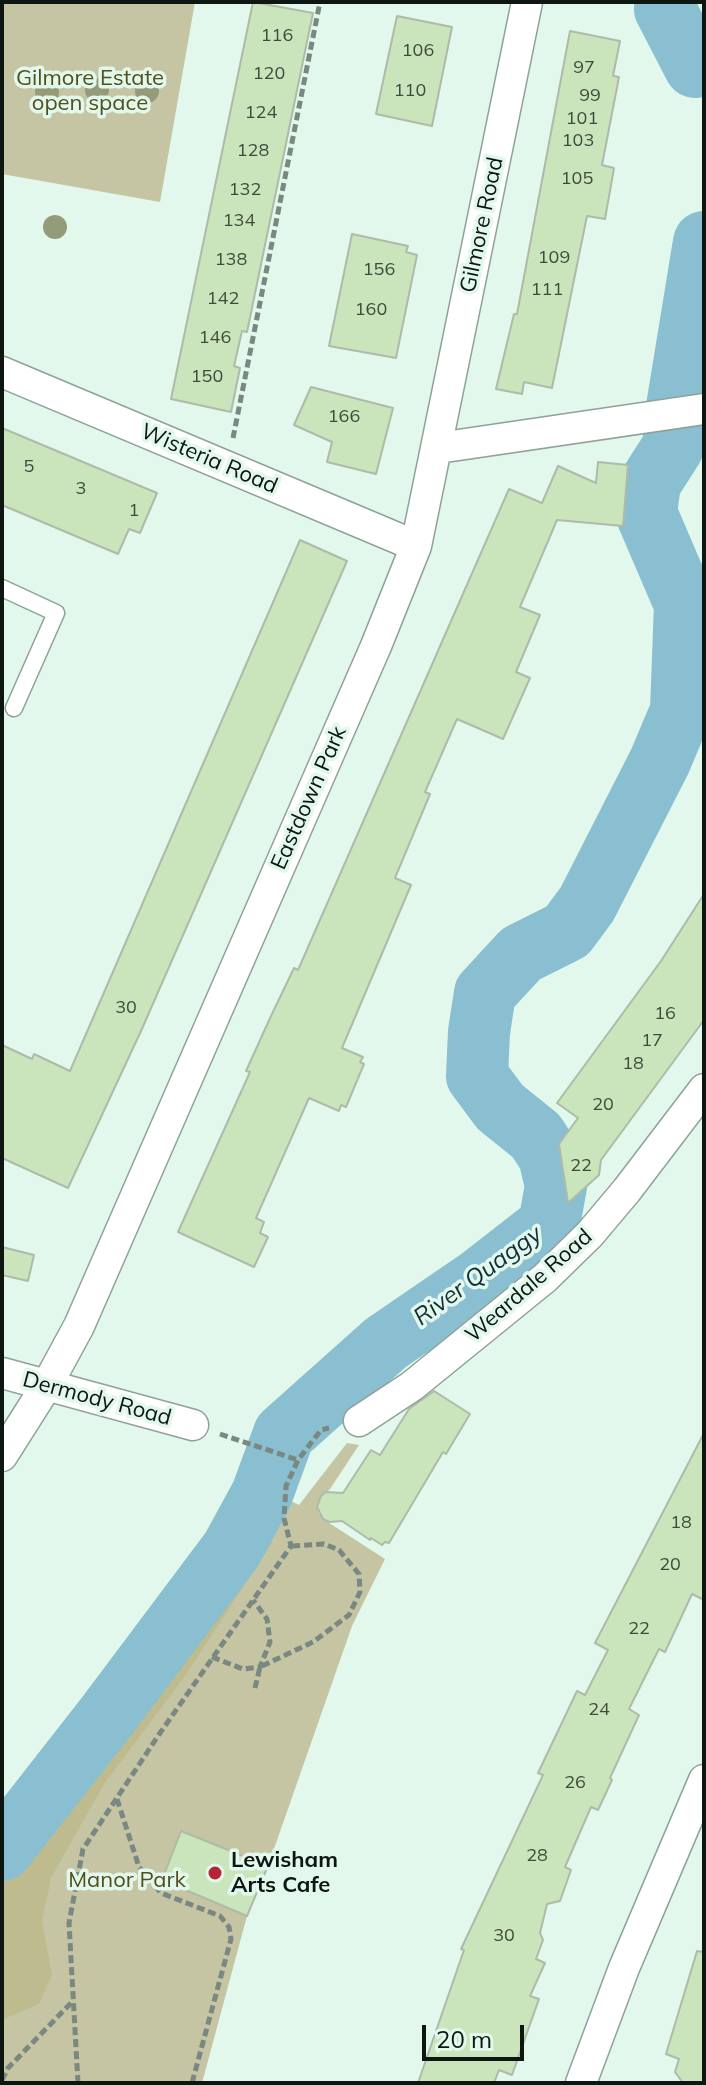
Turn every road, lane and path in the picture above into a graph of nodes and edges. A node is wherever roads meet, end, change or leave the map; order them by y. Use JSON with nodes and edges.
{"nodes":[{"id":1,"x":320,"y":2,"type":"edge"},
{"id":2,"x":527,"y":2,"type":"edge"},
{"id":3,"x":2,"y":372,"type":"edge"},
{"id":4,"x":704,"y":409,"type":"edge"},
{"id":5,"x":438,"y":448,"type":"junction"},
{"id":6,"x":227,"y":466,"type":"junction"},
{"id":7,"x":416,"y":546,"type":"junction"},
{"id":8,"x":2,"y":588,"type":"edge"},
{"id":9,"x":14,"y":708,"type":"dead end"},
{"id":10,"x":704,"y":1089,"type":"edge"},
{"id":11,"x":2,"y":1373,"type":"edge"},
{"id":12,"x":47,"y":1385,"type":"junction"},
{"id":13,"x":359,"y":1421,"type":"dead end"},
{"id":14,"x":193,"y":1425,"type":"joint"},
{"id":15,"x":321,"y":1430,"type":"dead end"},
{"id":16,"x":2,"y":1456,"type":"edge"},
{"id":17,"x":298,"y":1460,"type":"junction"},
{"id":18,"x":291,"y":1546,"type":"junction"},
{"id":19,"x":253,"y":1600,"type":"junction"},
{"id":20,"x":212,"y":1657,"type":"junction"},
{"id":21,"x":260,"y":1667,"type":"junction"},
{"id":22,"x":255,"y":1688,"type":"dead end"},
{"id":23,"x":704,"y":1780,"type":"edge"},
{"id":24,"x":117,"y":1799,"type":"junction"},
{"id":25,"x":72,"y":2002,"type":"junction"},
{"id":26,"x":2,"y":2080,"type":"edge"},
{"id":27,"x":78,"y":2083,"type":"edge"},
{"id":28,"x":192,"y":2083,"type":"edge"},
{"id":29,"x":581,"y":2083,"type":"edge"}],
"edges":[{"from":1,"to":6,"type":"path"},
{"from":2,"to":5,"type":"street","name":"Gilmore Road"},
{"from":3,"to":6,"type":"street","name":"Wisteria Road"},
{"from":4,"to":5,"type":"street"},
{"from":5,"to":7,"type":"street","name":"Eastdown Park"},
{"from":6,"to":7,"type":"street","name":"Wisteria Road"},
{"from":7,"to":12,"type":"street","name":"Eastdown Park"},
{"from":8,"to":9,"type":"lane"},
{"from":10,"to":13,"type":"street","name":"Weardale Road"},
{"from":11,"to":12,"type":"street","name":"Dermody Road"},
{"from":12,"to":14,"type":"street","name":"Dermody Road"},
{"from":12,"to":16,"type":"street","name":"Eastdown Park"},
{"from":14,"to":17,"type":"path"},
{"from":15,"to":17,"type":"path"},
{"from":17,"to":18,"type":"path"},
{"from":18,"to":19,"type":"path"},
{"from":18,"to":21,"type":"path"},
{"from":19,"to":20,"type":"path"},
{"from":19,"to":21,"type":"path"},
{"from":20,"to":21,"type":"path"},
{"from":20,"to":24,"type":"path"},
{"from":21,"to":22,"type":"path"},
{"from":23,"to":29,"type":"street"},
{"from":24,"to":25,"type":"path"},
{"from":24,"to":28,"type":"path"},
{"from":25,"to":26,"type":"path"},
{"from":25,"to":27,"type":"path"}]}
